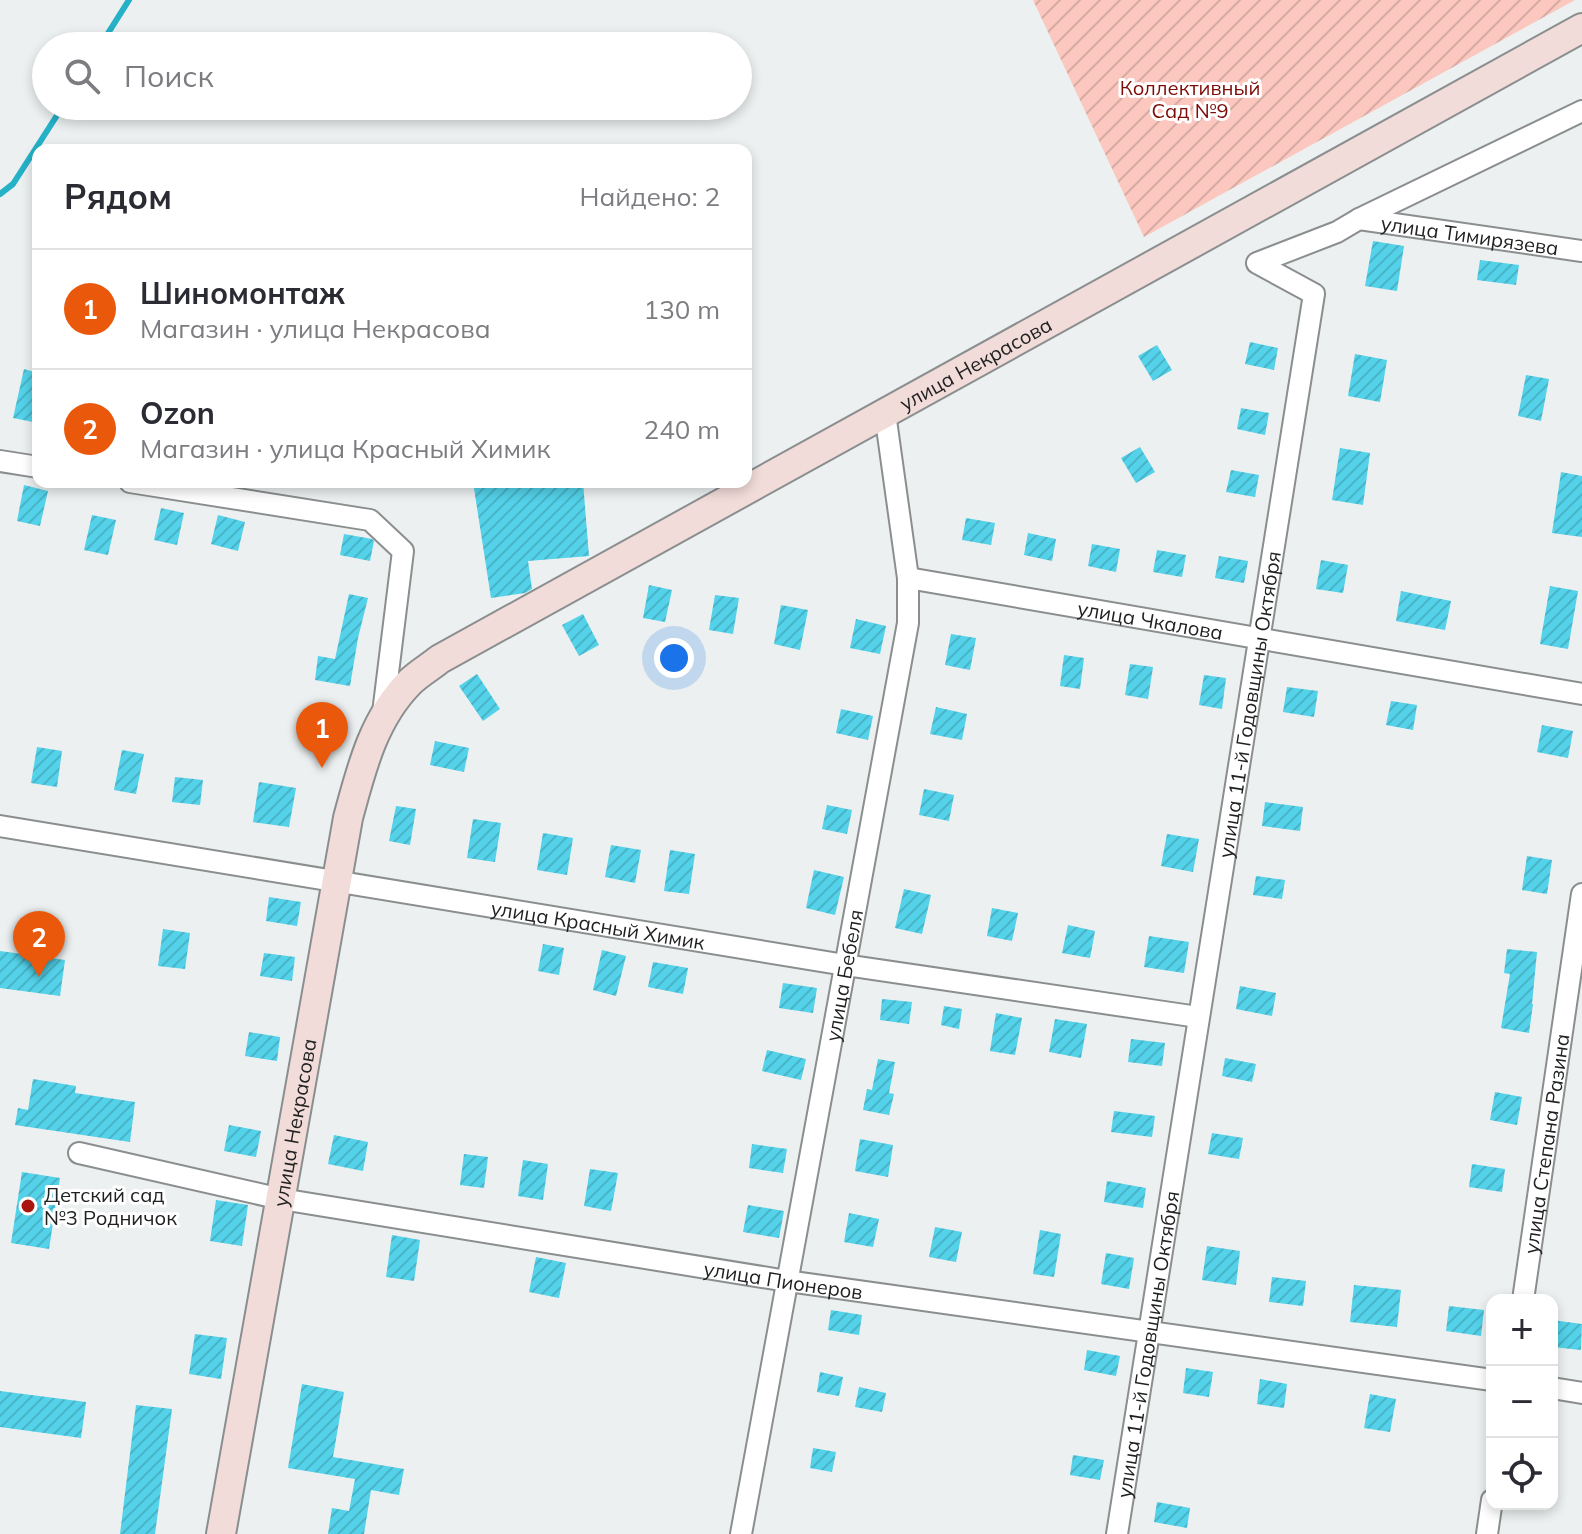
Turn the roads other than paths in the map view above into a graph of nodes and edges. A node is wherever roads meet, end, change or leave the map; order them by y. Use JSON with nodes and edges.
{"nodes":[{"id":1,"x":1582,"y":28,"type":"edge"},
{"id":2,"x":1582,"y":111,"type":"edge"},
{"id":3,"x":1359,"y":219,"type":"junction"},
{"id":4,"x":1582,"y":251,"type":"edge"},
{"id":5,"x":885,"y":413,"type":"junction"},
{"id":6,"x":0,"y":461,"type":"edge"},
{"id":7,"x":32,"y":466,"type":"edge"},
{"id":8,"x":752,"y":487,"type":"edge"},
{"id":9,"x":168,"y":488,"type":"edge"},
{"id":10,"x":749,"y":488,"type":"edge"},
{"id":11,"x":908,"y":578,"type":"junction"},
{"id":12,"x":1258,"y":637,"type":"junction"},
{"id":13,"x":1582,"y":694,"type":"edge"},
{"id":14,"x":383,"y":717,"type":"junction"},
{"id":15,"x":0,"y":826,"type":"edge"},
{"id":16,"x":337,"y":882,"type":"junction"},
{"id":17,"x":1582,"y":894,"type":"edge"},
{"id":18,"x":845,"y":965,"type":"junction"},
{"id":19,"x":1198,"y":1017,"type":"junction"},
{"id":20,"x":79,"y":1153,"type":"dead end"},
{"id":21,"x":281,"y":1199,"type":"junction"},
{"id":22,"x":787,"y":1281,"type":"junction"},
{"id":23,"x":1524,"y":1294,"type":"edge"},
{"id":24,"x":1149,"y":1332,"type":"junction"},
{"id":25,"x":1486,"y":1379,"type":"edge"},
{"id":26,"x":1558,"y":1389,"type":"edge"},
{"id":27,"x":1582,"y":1393,"type":"edge"},
{"id":28,"x":1491,"y":1510,"type":"edge"},
{"id":29,"x":221,"y":1534,"type":"edge"},
{"id":30,"x":741,"y":1534,"type":"edge"},
{"id":31,"x":1117,"y":1534,"type":"edge"},
{"id":32,"x":1487,"y":1534,"type":"edge"}],
"edges":[{"from":1,"to":5,"type":"street","name":"улица Некрасова"},
{"from":2,"to":3,"type":"street","name":"улица 11-й Годовщины Октября"},
{"from":3,"to":4,"type":"street","name":"улица Тимирязева"},
{"from":3,"to":12,"type":"street","name":"улица 11-й Годовщины Октября"},
{"from":5,"to":8,"type":"street","name":"улица Некрасова"},
{"from":5,"to":11,"type":"street","name":"улица Бебеля"},
{"from":6,"to":7,"type":"street"},
{"from":9,"to":14,"type":"street","name":"улица Некрасова"},
{"from":10,"to":14,"type":"street","name":"улица Некрасова"},
{"from":11,"to":12,"type":"street","name":"улица Чкалова"},
{"from":11,"to":18,"type":"street","name":"улица Бебеля"},
{"from":12,"to":13,"type":"street","name":"улица Чкалова"},
{"from":12,"to":19,"type":"street","name":"улица 11-й Годовщины Октября"},
{"from":14,"to":16,"type":"street","name":"улица Некрасова"},
{"from":15,"to":16,"type":"street","name":"улица Красный Химик"},
{"from":16,"to":18,"type":"street","name":"улица Красный Химик"},
{"from":16,"to":21,"type":"street","name":"улица Некрасова"},
{"from":17,"to":23,"type":"street","name":"улица Степана Разина"},
{"from":18,"to":19,"type":"street","name":"улица Красный Химик"},
{"from":18,"to":22,"type":"street","name":"улица Бебеля"},
{"from":19,"to":24,"type":"street","name":"улица 11-й Годовщины Октября"},
{"from":20,"to":21,"type":"street","name":"улица Пионеров"},
{"from":21,"to":22,"type":"street","name":"улица Пионеров"},
{"from":21,"to":29,"type":"street","name":"улица Некрасова"},
{"from":22,"to":24,"type":"street","name":"улица Пионеров"},
{"from":22,"to":30,"type":"street","name":"улица Бебеля"},
{"from":24,"to":25,"type":"street","name":"улица Пионеров"},
{"from":24,"to":31,"type":"street","name":"улица 11-й Годовщины Октября"},
{"from":26,"to":27,"type":"street"},
{"from":28,"to":32,"type":"street"}]}
